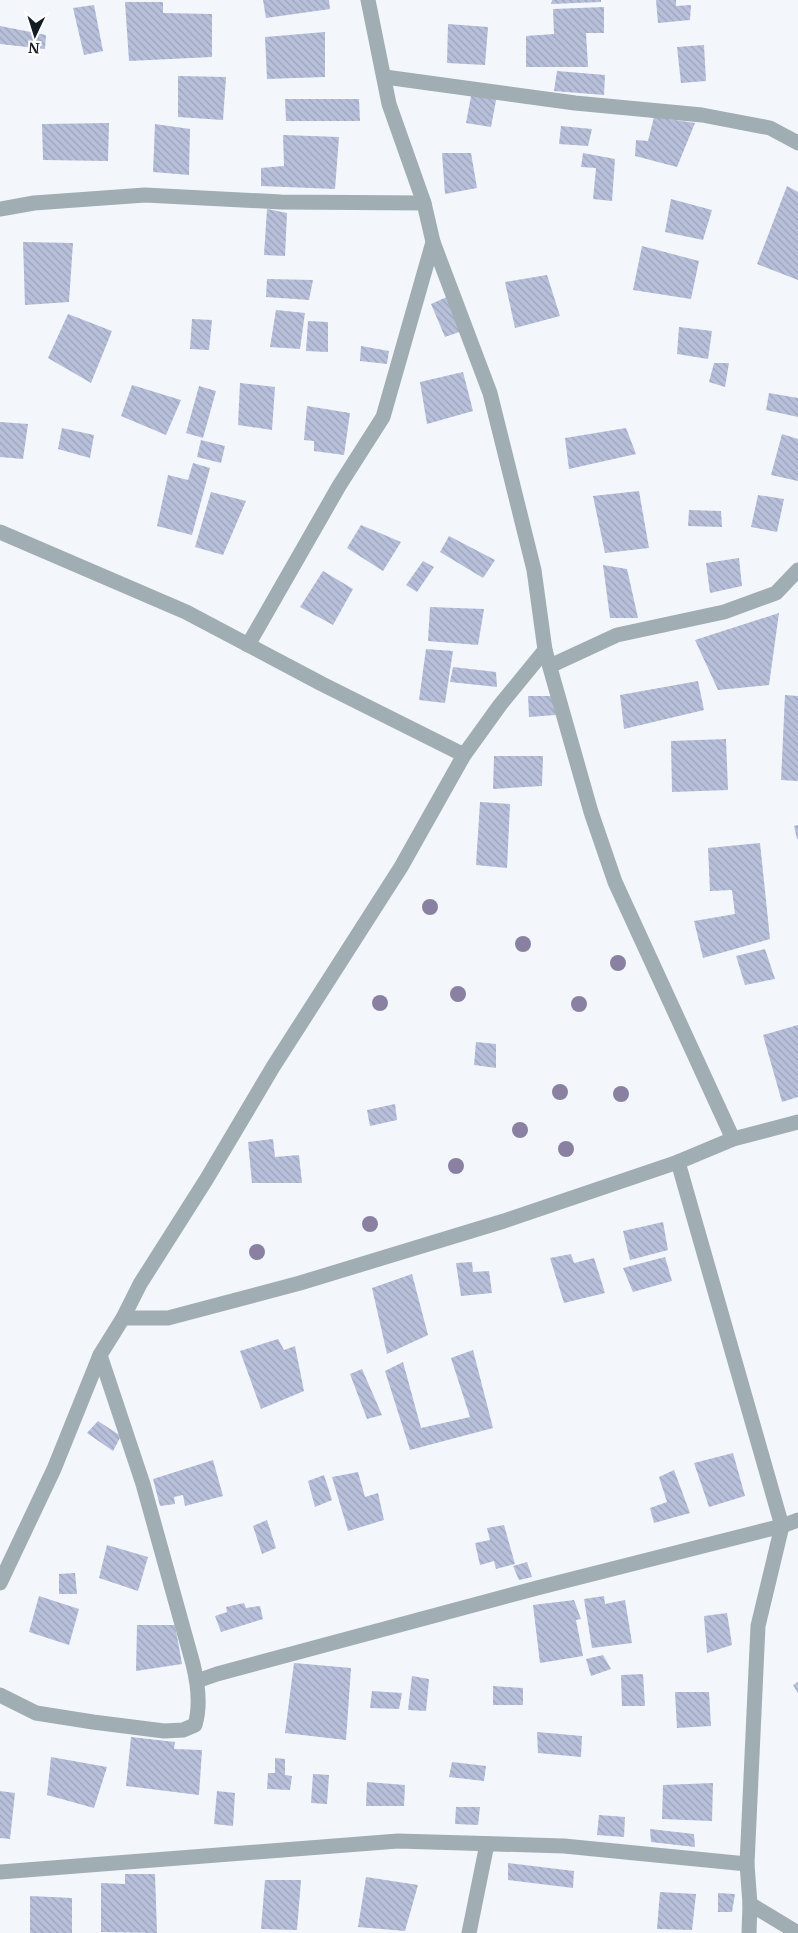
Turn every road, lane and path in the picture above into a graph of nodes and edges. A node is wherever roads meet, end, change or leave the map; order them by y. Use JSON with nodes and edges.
{"nodes":[{"id":1,"x":368,"y":0,"type":"edge"},
{"id":2,"x":385,"y":77,"type":"junction"},
{"id":3,"x":798,"y":144,"type":"edge"},
{"id":4,"x":424,"y":203,"type":"junction"},
{"id":5,"x":0,"y":208,"type":"edge"},
{"id":6,"x":433,"y":242,"type":"junction"},
{"id":7,"x":0,"y":532,"type":"edge"},
{"id":8,"x":798,"y":570,"type":"edge"},
{"id":9,"x":248,"y":645,"type":"junction"},
{"id":10,"x":545,"y":650,"type":"junction"},
{"id":11,"x":550,"y":666,"type":"junction"},
{"id":12,"x":464,"y":755,"type":"junction"},
{"id":13,"x":798,"y":1122,"type":"edge"},
{"id":14,"x":733,"y":1139,"type":"junction"},
{"id":15,"x":678,"y":1162,"type":"junction"},
{"id":16,"x":123,"y":1318,"type":"junction"},
{"id":17,"x":100,"y":1355,"type":"junction"},
{"id":18,"x":798,"y":1520,"type":"edge"},
{"id":19,"x":782,"y":1526,"type":"junction"},
{"id":20,"x":0,"y":1583,"type":"edge"},
{"id":21,"x":197,"y":1681,"type":"junction"},
{"id":22,"x":0,"y":1695,"type":"edge"},
{"id":23,"x":487,"y":1844,"type":"junction"},
{"id":24,"x":747,"y":1864,"type":"junction"},
{"id":25,"x":0,"y":1872,"type":"edge"},
{"id":26,"x":750,"y":1904,"type":"junction"},
{"id":27,"x":468,"y":1933,"type":"edge"},
{"id":28,"x":749,"y":1933,"type":"edge"},
{"id":29,"x":798,"y":1933,"type":"edge"}],
"edges":[{"from":1,"to":2,"type":"street"},
{"from":2,"to":3,"type":"street"},
{"from":2,"to":4,"type":"street"},
{"from":4,"to":5,"type":"street"},
{"from":4,"to":6,"type":"street"},
{"from":6,"to":9,"type":"street"},
{"from":6,"to":10,"type":"street"},
{"from":7,"to":9,"type":"street"},
{"from":8,"to":11,"type":"street"},
{"from":9,"to":12,"type":"street"},
{"from":10,"to":11,"type":"street"},
{"from":10,"to":12,"type":"street"},
{"from":11,"to":14,"type":"street"},
{"from":12,"to":16,"type":"street"},
{"from":13,"to":14,"type":"street"},
{"from":14,"to":15,"type":"street"},
{"from":15,"to":16,"type":"street"},
{"from":15,"to":19,"type":"street"},
{"from":16,"to":17,"type":"street"},
{"from":17,"to":20,"type":"street"},
{"from":17,"to":21,"type":"street"},
{"from":18,"to":19,"type":"street"},
{"from":19,"to":21,"type":"street"},
{"from":19,"to":24,"type":"street"},
{"from":21,"to":22,"type":"street"},
{"from":23,"to":24,"type":"street"},
{"from":23,"to":25,"type":"street"},
{"from":23,"to":27,"type":"street"},
{"from":24,"to":26,"type":"street"},
{"from":26,"to":28,"type":"street"},
{"from":26,"to":29,"type":"street"}]}
